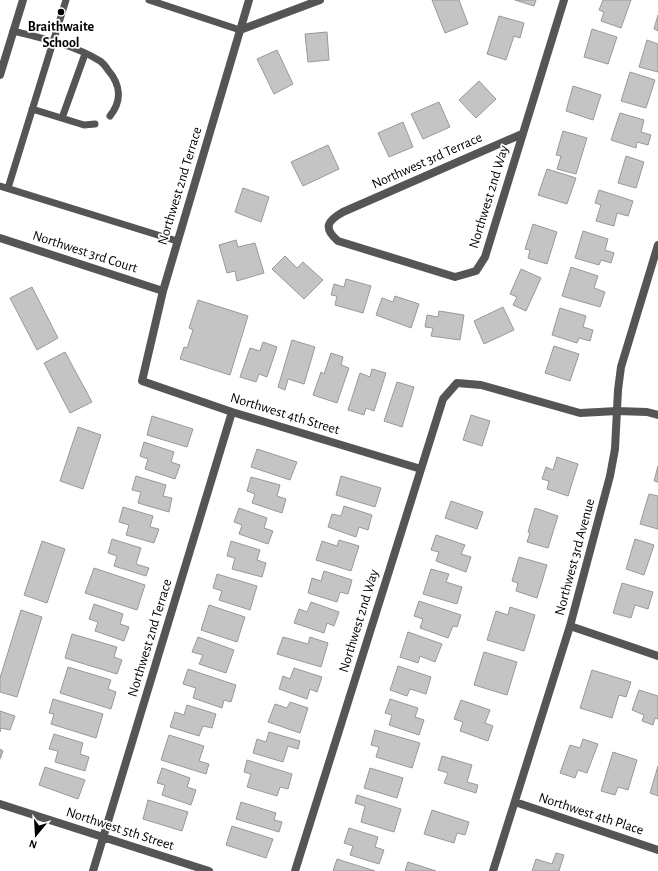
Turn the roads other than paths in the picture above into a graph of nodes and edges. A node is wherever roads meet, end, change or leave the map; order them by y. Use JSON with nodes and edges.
{"nodes":[{"id":1,"x":23,"y":0,"type":"edge"},
{"id":2,"x":66,"y":0,"type":"edge"},
{"id":3,"x":149,"y":0,"type":"edge"},
{"id":4,"x":249,"y":0,"type":"edge"},
{"id":5,"x":320,"y":0,"type":"edge"},
{"id":6,"x":564,"y":0,"type":"edge"},
{"id":7,"x":13,"y":30,"type":"junction"},
{"id":8,"x":240,"y":30,"type":"junction"},
{"id":9,"x":52,"y":42,"type":"junction"},
{"id":10,"x":85,"y":54,"type":"junction"},
{"id":11,"x":0,"y":75,"type":"edge"},
{"id":12,"x":32,"y":109,"type":"junction"},
{"id":13,"x":110,"y":116,"type":"dead end"},
{"id":14,"x":62,"y":118,"type":"junction"},
{"id":15,"x":95,"y":124,"type":"dead end"},
{"id":16,"x":522,"y":134,"type":"junction"},
{"id":17,"x":0,"y":186,"type":"edge"},
{"id":18,"x":8,"y":188,"type":"junction"},
{"id":19,"x":343,"y":212,"type":"joint"},
{"id":20,"x":0,"y":238,"type":"edge"},
{"id":21,"x":177,"y":241,"type":"junction"},
{"id":22,"x":658,"y":245,"type":"edge"},
{"id":23,"x":163,"y":291,"type":"junction"},
{"id":24,"x":142,"y":380,"type":"joint"},
{"id":25,"x":617,"y":411,"type":"junction"},
{"id":26,"x":232,"y":412,"type":"junction"},
{"id":27,"x":658,"y":415,"type":"edge"},
{"id":28,"x":421,"y":469,"type":"junction"},
{"id":29,"x":570,"y":626,"type":"junction"},
{"id":30,"x":658,"y":656,"type":"edge"},
{"id":31,"x":515,"y":802,"type":"junction"},
{"id":32,"x":0,"y":804,"type":"edge"},
{"id":33,"x":104,"y":838,"type":"junction"},
{"id":34,"x":658,"y":850,"type":"edge"},
{"id":35,"x":93,"y":871,"type":"edge"},
{"id":36,"x":209,"y":871,"type":"edge"},
{"id":37,"x":295,"y":871,"type":"edge"},
{"id":38,"x":493,"y":871,"type":"edge"}],
"edges":[{"from":1,"to":7,"type":"street"},
{"from":2,"to":9,"type":"lane"},
{"from":3,"to":8,"type":"lane"},
{"from":4,"to":8,"type":"street","name":"Northwest 2nd Terrace"},
{"from":5,"to":8,"type":"street"},
{"from":6,"to":16,"type":"street","name":"Northwest 2nd Way"},
{"from":7,"to":9,"type":"lane"},
{"from":7,"to":11,"type":"street"},
{"from":8,"to":21,"type":"street","name":"Northwest 2nd Terrace"},
{"from":9,"to":10,"type":"lane"},
{"from":9,"to":12,"type":"lane"},
{"from":10,"to":13,"type":"lane"},
{"from":10,"to":14,"type":"lane"},
{"from":12,"to":14,"type":"lane"},
{"from":12,"to":18,"type":"lane"},
{"from":14,"to":15,"type":"lane"},
{"from":16,"to":19,"type":"street","name":"Northwest 3rd Terrace"},
{"from":16,"to":19,"type":"street","name":"Northwest 2nd Way"},
{"from":17,"to":18,"type":"lane"},
{"from":18,"to":21,"type":"lane"},
{"from":20,"to":23,"type":"street","name":"Northwest 3rd Court"},
{"from":21,"to":23,"type":"street","name":"Northwest 2nd Terrace"},
{"from":22,"to":25,"type":"street","name":"Northwest 3rd Avenue"},
{"from":23,"to":24,"type":"street","name":"Northwest 2nd Terrace"},
{"from":24,"to":26,"type":"street","name":"Northwest 4th Street"},
{"from":25,"to":27,"type":"street"},
{"from":25,"to":28,"type":"street","name":"Northwest 2nd Way"},
{"from":25,"to":29,"type":"street","name":"Northwest 3rd Avenue"},
{"from":26,"to":28,"type":"street","name":"Northwest 4th Street"},
{"from":26,"to":33,"type":"street","name":"Northwest 2nd Terrace"},
{"from":28,"to":37,"type":"street","name":"Northwest 2nd Way"},
{"from":29,"to":30,"type":"street"},
{"from":29,"to":31,"type":"street","name":"Northwest 3rd Avenue"},
{"from":31,"to":34,"type":"street","name":"Northwest 4th Place"},
{"from":31,"to":38,"type":"street","name":"Northwest 3rd Avenue"},
{"from":32,"to":33,"type":"street","name":"Northwest 5th Street"},
{"from":33,"to":35,"type":"street","name":"Northwest 2nd Terrace"},
{"from":33,"to":36,"type":"street","name":"Northwest 5th Street"}]}
